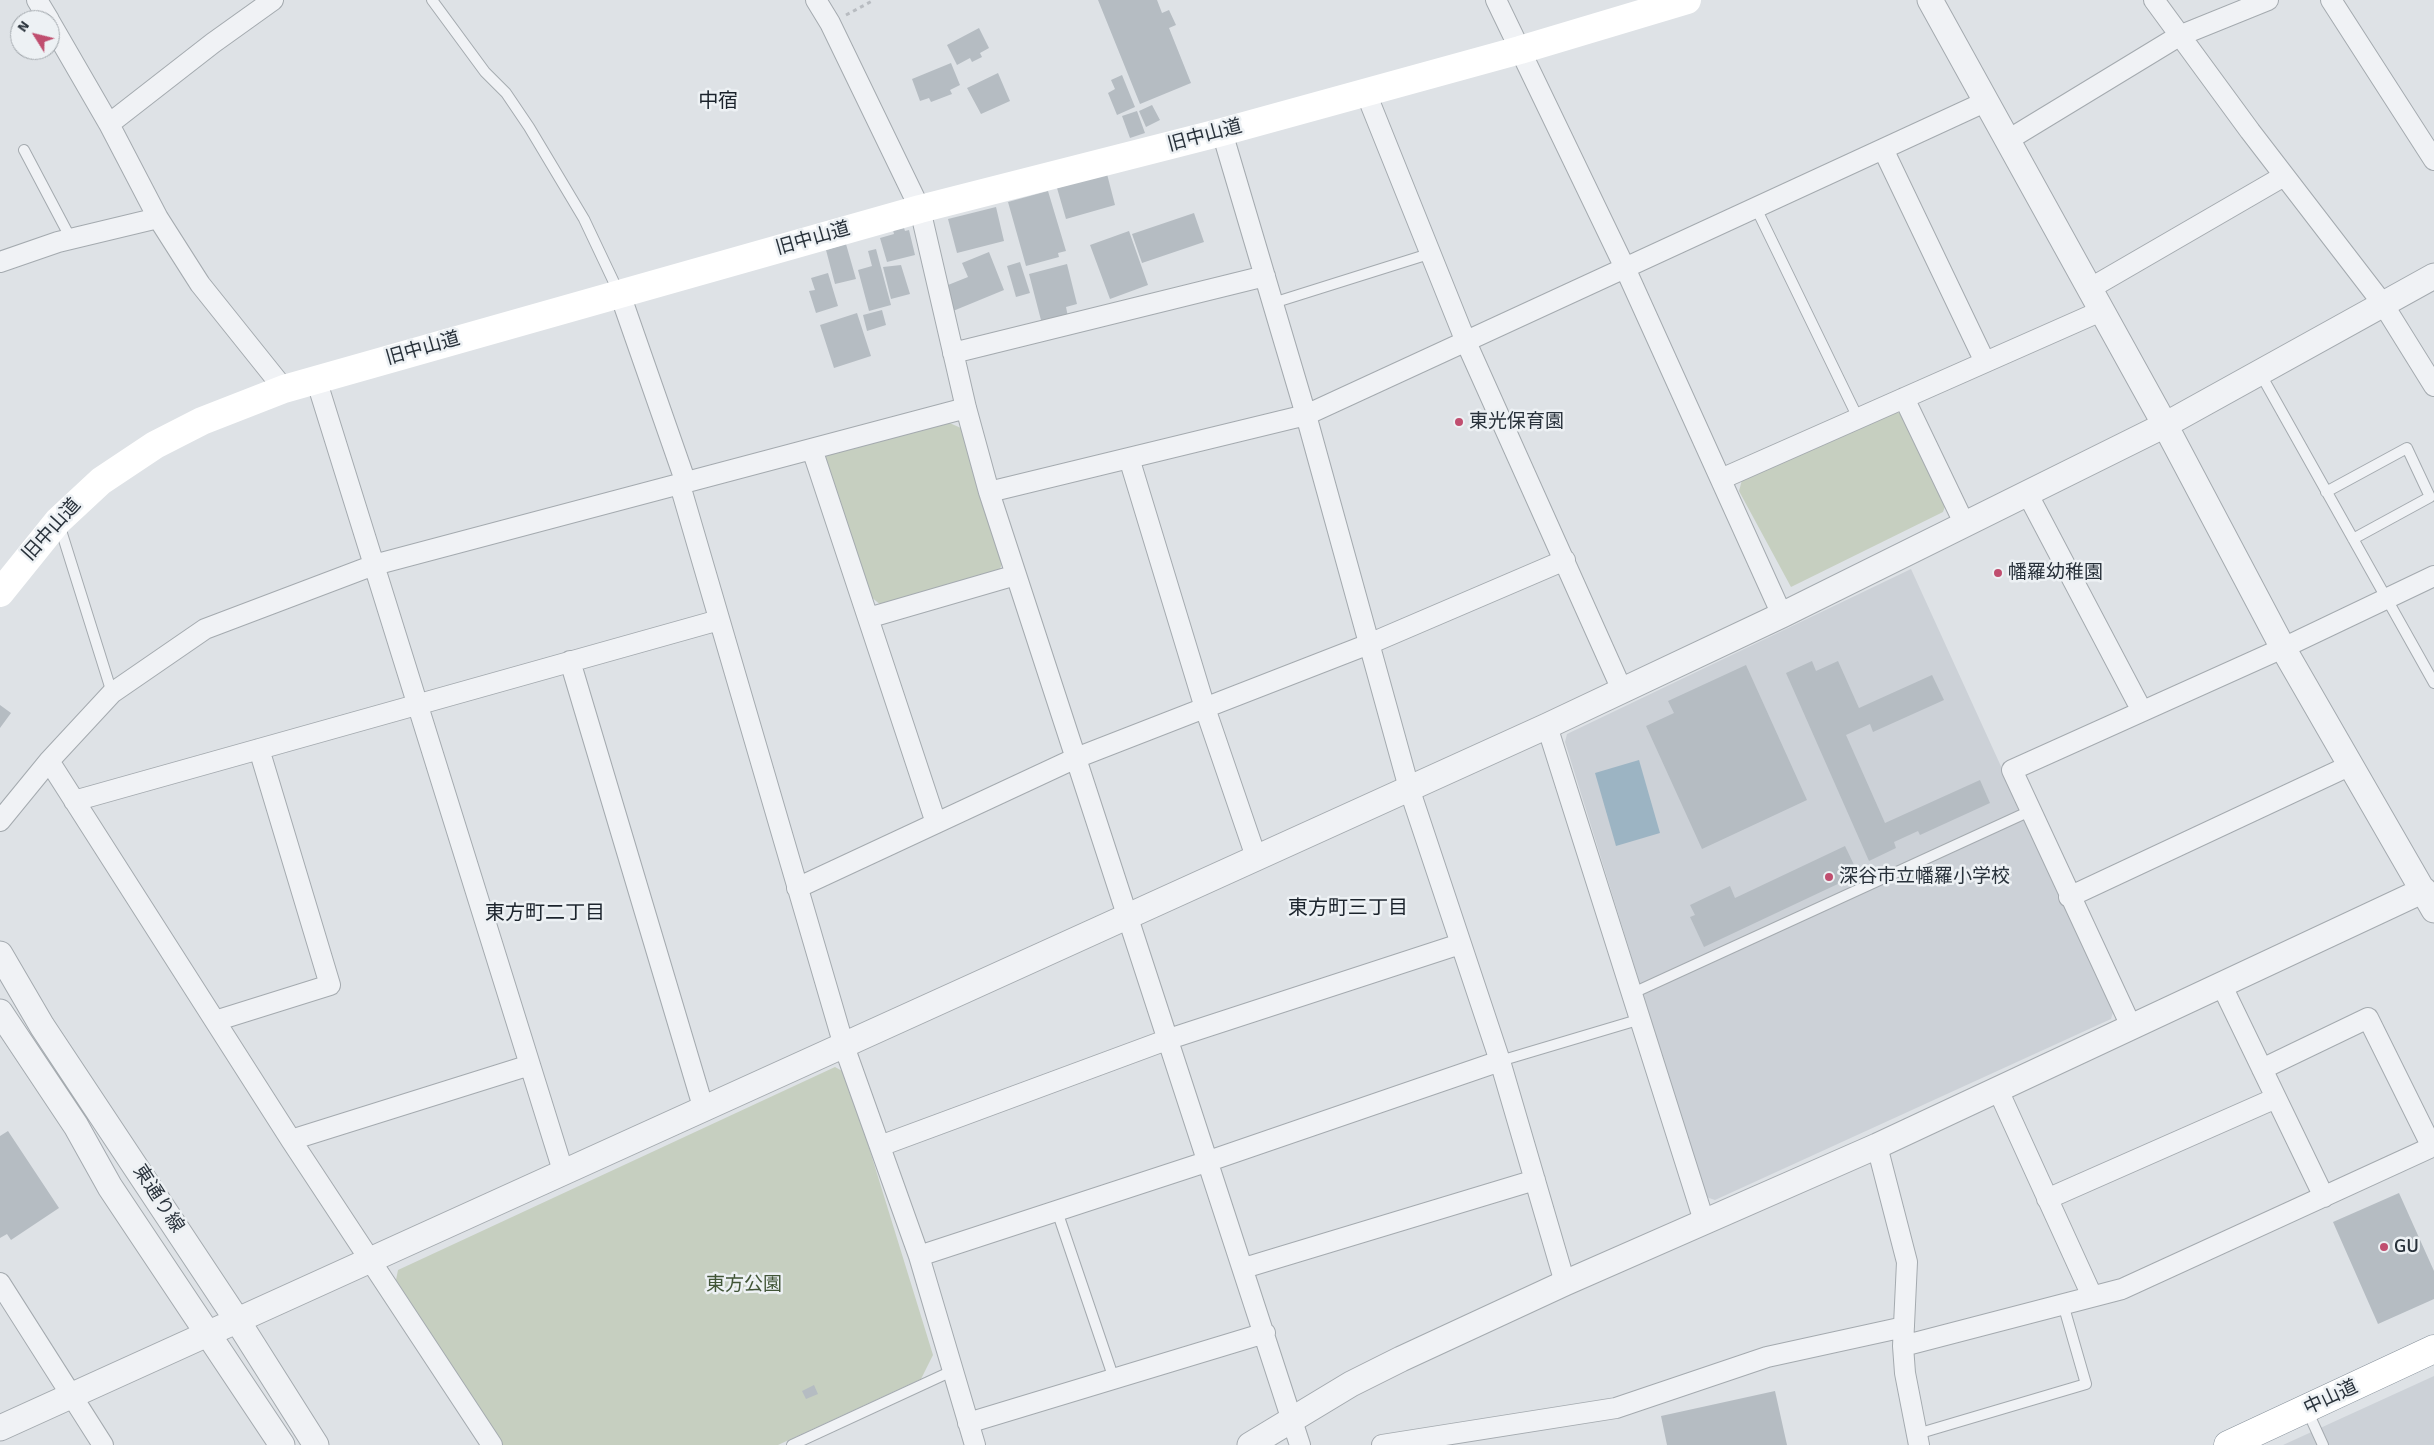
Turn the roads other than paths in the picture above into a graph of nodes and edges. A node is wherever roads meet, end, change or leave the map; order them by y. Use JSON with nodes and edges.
{"nodes":[{"id":1,"x":273,"y":0,"type":"edge"},
{"id":2,"x":432,"y":0,"type":"edge"},
{"id":3,"x":816,"y":0,"type":"edge"},
{"id":4,"x":1496,"y":0,"type":"edge"},
{"id":5,"x":1687,"y":0,"type":"edge"},
{"id":6,"x":1930,"y":0,"type":"edge"},
{"id":7,"x":2154,"y":0,"type":"edge"},
{"id":8,"x":2268,"y":0,"type":"edge"},
{"id":9,"x":2331,"y":0,"type":"edge"},
{"id":10,"x":2178,"y":36,"type":"junction"},
{"id":11,"x":60,"y":40,"type":"edge"},
{"id":12,"x":1520,"y":50,"type":"junction"},
{"id":13,"x":1366,"y":93,"type":"junction"},
{"id":14,"x":1987,"y":101,"type":"junction"},
{"id":15,"x":109,"y":124,"type":"junction"},
{"id":16,"x":1222,"y":132,"type":"junction"},
{"id":17,"x":2008,"y":140,"type":"junction"},
{"id":18,"x":1883,"y":149,"type":"junction"},
{"id":19,"x":24,"y":150,"type":"dead end"},
{"id":20,"x":2434,"y":160,"type":"edge"},
{"id":21,"x":2284,"y":176,"type":"junction"},
{"id":22,"x":1756,"y":208,"type":"junction"},
{"id":23,"x":920,"y":209,"type":"junction"},
{"id":24,"x":158,"y":218,"type":"junction"},
{"id":25,"x":70,"y":239,"type":"junction"},
{"id":26,"x":1432,"y":253,"type":"junction"},
{"id":27,"x":0,"y":262,"type":"edge"},
{"id":28,"x":1625,"y":268,"type":"junction"},
{"id":29,"x":1264,"y":276,"type":"junction"},
{"id":30,"x":2434,"y":276,"type":"edge"},
{"id":31,"x":2089,"y":289,"type":"junction"},
{"id":32,"x":620,"y":294,"type":"junction"},
{"id":33,"x":1273,"y":303,"type":"junction"},
{"id":34,"x":2383,"y":304,"type":"junction"},
{"id":35,"x":2101,"y":310,"type":"junction"},
{"id":36,"x":1466,"y":342,"type":"junction"},
{"id":37,"x":954,"y":353,"type":"junction"},
{"id":38,"x":1985,"y":362,"type":"junction"},
{"id":39,"x":2260,"y":372,"type":"junction"},
{"id":40,"x":316,"y":379,"type":"junction"},
{"id":41,"x":2434,"y":386,"type":"edge"},
{"id":42,"x":284,"y":389,"type":"junction"},
{"id":43,"x":1904,"y":398,"type":"junction"},
{"id":44,"x":966,"y":408,"type":"junction"},
{"id":45,"x":1306,"y":415,"type":"junction"},
{"id":46,"x":1858,"y":418,"type":"junction"},
{"id":47,"x":2166,"y":425,"type":"junction"},
{"id":48,"x":812,"y":449,"type":"junction"},
{"id":49,"x":1129,"y":458,"type":"junction"},
{"id":50,"x":1721,"y":479,"type":"junction"},
{"id":51,"x":683,"y":484,"type":"junction"},
{"id":52,"x":989,"y":492,"type":"junction"},
{"id":53,"x":2326,"y":492,"type":"junction"},
{"id":54,"x":2027,"y":493,"type":"junction"},
{"id":55,"x":58,"y":521,"type":"junction"},
{"id":56,"x":1965,"y":524,"type":"junction"},
{"id":57,"x":2353,"y":539,"type":"junction"},
{"id":58,"x":1564,"y":560,"type":"junction"},
{"id":59,"x":374,"y":565,"type":"junction"},
{"id":60,"x":1016,"y":575,"type":"junction"},
{"id":61,"x":2434,"y":576,"type":"edge"},
{"id":62,"x":0,"y":593,"type":"edge"},
{"id":63,"x":2386,"y":599,"type":"junction"},
{"id":64,"x":1782,"y":615,"type":"junction"},
{"id":65,"x":868,"y":618,"type":"junction"},
{"id":66,"x":719,"y":620,"type":"junction"},
{"id":67,"x":1369,"y":644,"type":"junction"},
{"id":68,"x":2283,"y":648,"type":"junction"},
{"id":69,"x":570,"y":662,"type":"junction"},
{"id":70,"x":2434,"y":683,"type":"edge"},
{"id":71,"x":1622,"y":690,"type":"junction"},
{"id":72,"x":112,"y":693,"type":"junction"},
{"id":73,"x":418,"y":704,"type":"junction"},
{"id":74,"x":1205,"y":708,"type":"junction"},
{"id":75,"x":2142,"y":711,"type":"junction"},
{"id":76,"x":1547,"y":726,"type":"junction"},
{"id":77,"x":259,"y":749,"type":"junction"},
{"id":78,"x":1076,"y":758,"type":"junction"},
{"id":79,"x":49,"y":761,"type":"junction"},
{"id":80,"x":2351,"y":765,"type":"junction"},
{"id":81,"x":1409,"y":788,"type":"junction"},
{"id":82,"x":74,"y":801,"type":"junction"},
{"id":83,"x":2030,"y":811,"type":"junction"},
{"id":84,"x":0,"y":821,"type":"edge"},
{"id":85,"x":936,"y":823,"type":"junction"},
{"id":86,"x":1256,"y":858,"type":"junction"},
{"id":87,"x":798,"y":888,"type":"junction"},
{"id":88,"x":2431,"y":894,"type":"edge"},
{"id":89,"x":2070,"y":897,"type":"junction"},
{"id":90,"x":1128,"y":916,"type":"junction"},
{"id":91,"x":1460,"y":944,"type":"junction"},
{"id":92,"x":0,"y":954,"type":"edge"},
{"id":93,"x":2222,"y":986,"type":"junction"},
{"id":94,"x":1633,"y":993,"type":"junction"},
{"id":95,"x":0,"y":1012,"type":"edge"},
{"id":96,"x":1641,"y":1019,"type":"junction"},
{"id":97,"x":215,"y":1021,"type":"junction"},
{"id":98,"x":2131,"y":1026,"type":"junction"},
{"id":99,"x":1169,"y":1039,"type":"junction"},
{"id":100,"x":844,"y":1046,"type":"junction"},
{"id":101,"x":1500,"y":1061,"type":"junction"},
{"id":102,"x":530,"y":1065,"type":"junction"},
{"id":103,"x":2262,"y":1069,"type":"junction"},
{"id":104,"x":1998,"y":1090,"type":"junction"},
{"id":105,"x":2276,"y":1098,"type":"junction"},
{"id":106,"x":704,"y":1110,"type":"junction"},
{"id":107,"x":291,"y":1140,"type":"junction"},
{"id":108,"x":880,"y":1146,"type":"junction"},
{"id":109,"x":1877,"y":1146,"type":"junction"},
{"id":110,"x":2433,"y":1147,"type":"edge"},
{"id":111,"x":1209,"y":1161,"type":"junction"},
{"id":112,"x":564,"y":1174,"type":"junction"},
{"id":113,"x":1535,"y":1180,"type":"junction"},
{"id":114,"x":2324,"y":1197,"type":"junction"},
{"id":115,"x":2048,"y":1199,"type":"junction"},
{"id":116,"x":1057,"y":1211,"type":"junction"},
{"id":117,"x":1704,"y":1221,"type":"junction"},
{"id":118,"x":919,"y":1256,"type":"junction"},
{"id":119,"x":372,"y":1260,"type":"junction"},
{"id":120,"x":1244,"y":1268,"type":"junction"},
{"id":121,"x":0,"y":1283,"type":"edge"},
{"id":122,"x":1565,"y":1283,"type":"junction"},
{"id":123,"x":2092,"y":1296,"type":"junction"},
{"id":124,"x":2063,"y":1304,"type":"junction"},
{"id":125,"x":237,"y":1320,"type":"junction"},
{"id":126,"x":1265,"y":1332,"type":"junction"},
{"id":127,"x":208,"y":1333,"type":"junction"},
{"id":128,"x":1903,"y":1336,"type":"junction"},
{"id":129,"x":2434,"y":1349,"type":"edge"},
{"id":130,"x":952,"y":1371,"type":"junction"},
{"id":131,"x":1114,"y":1378,"type":"junction"},
{"id":132,"x":71,"y":1396,"type":"junction"},
{"id":133,"x":2307,"y":1410,"type":"junction"},
{"id":134,"x":1293,"y":1419,"type":"junction"},
{"id":135,"x":968,"y":1423,"type":"junction"},
{"id":136,"x":0,"y":1428,"type":"edge"},
{"id":137,"x":1918,"y":1439,"type":"edge"},
{"id":138,"x":104,"y":1445,"type":"edge"},
{"id":139,"x":282,"y":1445,"type":"edge"},
{"id":140,"x":316,"y":1445,"type":"edge"},
{"id":141,"x":492,"y":1445,"type":"edge"},
{"id":142,"x":792,"y":1445,"type":"edge"},
{"id":143,"x":975,"y":1445,"type":"edge"},
{"id":144,"x":1250,"y":1445,"type":"edge"},
{"id":145,"x":1300,"y":1445,"type":"edge"},
{"id":146,"x":1382,"y":1445,"type":"edge"},
{"id":147,"x":2228,"y":1445,"type":"edge"},
{"id":148,"x":2323,"y":1445,"type":"edge"}],
"edges":[{"from":1,"to":15,"type":"street"},
{"from":2,"to":32,"type":"lane"},
{"from":3,"to":23,"type":"street"},
{"from":4,"to":12,"type":"street"},
{"from":5,"to":12,"type":"main road","name":"旧中山道"},
{"from":6,"to":14,"type":"street"},
{"from":7,"to":10,"type":"street"},
{"from":8,"to":10,"type":"street"},
{"from":9,"to":20,"type":"street"},
{"from":10,"to":17,"type":"street"},
{"from":10,"to":21,"type":"street"},
{"from":11,"to":15,"type":"street"},
{"from":12,"to":13,"type":"main road","name":"旧中山道"},
{"from":12,"to":28,"type":"street"},
{"from":13,"to":16,"type":"main road","name":"旧中山道"},
{"from":13,"to":26,"type":"street"},
{"from":14,"to":17,"type":"street"},
{"from":14,"to":18,"type":"street"},
{"from":15,"to":24,"type":"street"},
{"from":16,"to":23,"type":"main road","name":"旧中山道"},
{"from":16,"to":29,"type":"street"},
{"from":17,"to":31,"type":"street"},
{"from":18,"to":22,"type":"street"},
{"from":18,"to":38,"type":"street"},
{"from":19,"to":25,"type":"lane"},
{"from":21,"to":31,"type":"street"},
{"from":21,"to":34,"type":"street"},
{"from":22,"to":28,"type":"street"},
{"from":22,"to":46,"type":"lane"},
{"from":23,"to":32,"type":"main road","name":"旧中山道"},
{"from":23,"to":37,"type":"street"},
{"from":24,"to":25,"type":"street"},
{"from":24,"to":42,"type":"street"},
{"from":25,"to":27,"type":"street"},
{"from":26,"to":33,"type":"lane"},
{"from":26,"to":36,"type":"street"},
{"from":28,"to":36,"type":"street"},
{"from":28,"to":50,"type":"street"},
{"from":29,"to":33,"type":"street"},
{"from":29,"to":37,"type":"street"},
{"from":30,"to":34,"type":"street"},
{"from":31,"to":35,"type":"street"},
{"from":32,"to":40,"type":"main road","name":"旧中山道"},
{"from":32,"to":51,"type":"street"},
{"from":33,"to":45,"type":"street"},
{"from":34,"to":39,"type":"street"},
{"from":34,"to":41,"type":"street"},
{"from":35,"to":38,"type":"street"},
{"from":35,"to":47,"type":"street"},
{"from":36,"to":45,"type":"street"},
{"from":36,"to":58,"type":"street"},
{"from":37,"to":44,"type":"street"},
{"from":38,"to":43,"type":"street"},
{"from":39,"to":47,"type":"street"},
{"from":39,"to":53,"type":"lane"},
{"from":40,"to":42,"type":"main road","name":"旧中山道"},
{"from":40,"to":59,"type":"street"},
{"from":42,"to":55,"type":"main road","name":"旧中山道"},
{"from":43,"to":46,"type":"street"},
{"from":43,"to":56,"type":"street"},
{"from":44,"to":48,"type":"street"},
{"from":44,"to":52,"type":"street"},
{"from":45,"to":49,"type":"street"},
{"from":45,"to":67,"type":"street"},
{"from":46,"to":50,"type":"street"},
{"from":47,"to":54,"type":"street"},
{"from":47,"to":68,"type":"street"},
{"from":48,"to":51,"type":"street"},
{"from":48,"to":65,"type":"street"},
{"from":49,"to":52,"type":"street"},
{"from":49,"to":74,"type":"street"},
{"from":50,"to":64,"type":"street"},
{"from":51,"to":59,"type":"street"},
{"from":51,"to":66,"type":"street"},
{"from":52,"to":60,"type":"street"},
{"from":53,"to":57,"type":"lane"},
{"from":53,"to":57,"type":"lane"},
{"from":54,"to":56,"type":"street"},
{"from":54,"to":75,"type":"street"},
{"from":55,"to":62,"type":"main road","name":"旧中山道"},
{"from":55,"to":72,"type":"lane"},
{"from":56,"to":64,"type":"street"},
{"from":57,"to":63,"type":"lane"},
{"from":58,"to":67,"type":"street"},
{"from":58,"to":71,"type":"street"},
{"from":59,"to":72,"type":"street"},
{"from":59,"to":73,"type":"street"},
{"from":60,"to":65,"type":"street"},
{"from":60,"to":78,"type":"street"},
{"from":61,"to":63,"type":"street"},
{"from":63,"to":68,"type":"street"},
{"from":63,"to":70,"type":"lane"},
{"from":64,"to":71,"type":"street"},
{"from":65,"to":85,"type":"street"},
{"from":66,"to":69,"type":"street"},
{"from":66,"to":87,"type":"street"},
{"from":67,"to":74,"type":"street"},
{"from":67,"to":81,"type":"street"},
{"from":68,"to":75,"type":"street"},
{"from":68,"to":80,"type":"street"},
{"from":69,"to":73,"type":"street"},
{"from":69,"to":106,"type":"street"},
{"from":71,"to":76,"type":"street"},
{"from":72,"to":79,"type":"street"},
{"from":73,"to":77,"type":"street"},
{"from":73,"to":102,"type":"street"},
{"from":74,"to":78,"type":"street"},
{"from":74,"to":86,"type":"street"},
{"from":75,"to":83,"type":"street"},
{"from":76,"to":81,"type":"street"},
{"from":76,"to":94,"type":"street"},
{"from":77,"to":82,"type":"street"},
{"from":77,"to":97,"type":"street"},
{"from":78,"to":85,"type":"street"},
{"from":78,"to":90,"type":"street"},
{"from":79,"to":82,"type":"street"},
{"from":79,"to":84,"type":"street"},
{"from":80,"to":88,"type":"street"},
{"from":80,"to":89,"type":"street"},
{"from":81,"to":86,"type":"street"},
{"from":81,"to":91,"type":"street"},
{"from":82,"to":97,"type":"street"},
{"from":83,"to":89,"type":"street"},
{"from":83,"to":94,"type":"lane"},
{"from":85,"to":87,"type":"street"},
{"from":86,"to":90,"type":"street"},
{"from":87,"to":100,"type":"street"},
{"from":88,"to":93,"type":"street"},
{"from":89,"to":98,"type":"street"},
{"from":90,"to":99,"type":"street"},
{"from":90,"to":100,"type":"street"},
{"from":91,"to":99,"type":"street"},
{"from":91,"to":101,"type":"street"},
{"from":92,"to":125,"type":"street","name":"東通り線"},
{"from":93,"to":98,"type":"street"},
{"from":93,"to":103,"type":"street"},
{"from":94,"to":96,"type":"street"},
{"from":95,"to":127,"type":"street","name":"東通り線"},
{"from":96,"to":101,"type":"lane"},
{"from":96,"to":117,"type":"street"},
{"from":97,"to":107,"type":"street"},
{"from":98,"to":104,"type":"street"},
{"from":99,"to":108,"type":"street"},
{"from":99,"to":111,"type":"street"},
{"from":100,"to":106,"type":"street"},
{"from":100,"to":108,"type":"street"},
{"from":101,"to":111,"type":"street"},
{"from":101,"to":113,"type":"street"},
{"from":102,"to":107,"type":"street"},
{"from":102,"to":112,"type":"street"},
{"from":103,"to":105,"type":"street"},
{"from":103,"to":110,"type":"street"},
{"from":104,"to":109,"type":"street"},
{"from":104,"to":115,"type":"street"},
{"from":105,"to":114,"type":"street"},
{"from":105,"to":115,"type":"street"},
{"from":106,"to":112,"type":"street"},
{"from":107,"to":119,"type":"street"},
{"from":108,"to":118,"type":"street"},
{"from":109,"to":117,"type":"street"},
{"from":109,"to":128,"type":"street"},
{"from":110,"to":114,"type":"street"},
{"from":111,"to":116,"type":"street"},
{"from":111,"to":120,"type":"street"},
{"from":112,"to":119,"type":"street"},
{"from":113,"to":120,"type":"street"},
{"from":113,"to":122,"type":"street"},
{"from":114,"to":123,"type":"street"},
{"from":115,"to":123,"type":"street"},
{"from":116,"to":118,"type":"street"},
{"from":116,"to":131,"type":"lane"},
{"from":117,"to":122,"type":"street"},
{"from":118,"to":130,"type":"street"},
{"from":119,"to":125,"type":"street"},
{"from":119,"to":141,"type":"street"},
{"from":120,"to":126,"type":"street"},
{"from":121,"to":132,"type":"street"},
{"from":122,"to":134,"type":"street"},
{"from":123,"to":124,"type":"street"},
{"from":124,"to":128,"type":"street"},
{"from":124,"to":137,"type":"lane"},
{"from":125,"to":127,"type":"street"},
{"from":125,"to":140,"type":"street","name":"東通り線"},
{"from":126,"to":131,"type":"street"},
{"from":126,"to":134,"type":"street"},
{"from":127,"to":132,"type":"street"},
{"from":127,"to":139,"type":"street","name":"東通り線"},
{"from":128,"to":137,"type":"street"},
{"from":128,"to":146,"type":"street"},
{"from":129,"to":133,"type":"main road","name":"中山道"},
{"from":130,"to":135,"type":"street"},
{"from":130,"to":142,"type":"lane"},
{"from":131,"to":135,"type":"street"},
{"from":132,"to":136,"type":"street"},
{"from":132,"to":138,"type":"street"},
{"from":133,"to":147,"type":"main road","name":"中山道"},
{"from":133,"to":148,"type":"lane"},
{"from":134,"to":144,"type":"street"},
{"from":134,"to":145,"type":"street"},
{"from":135,"to":143,"type":"street"}]}
